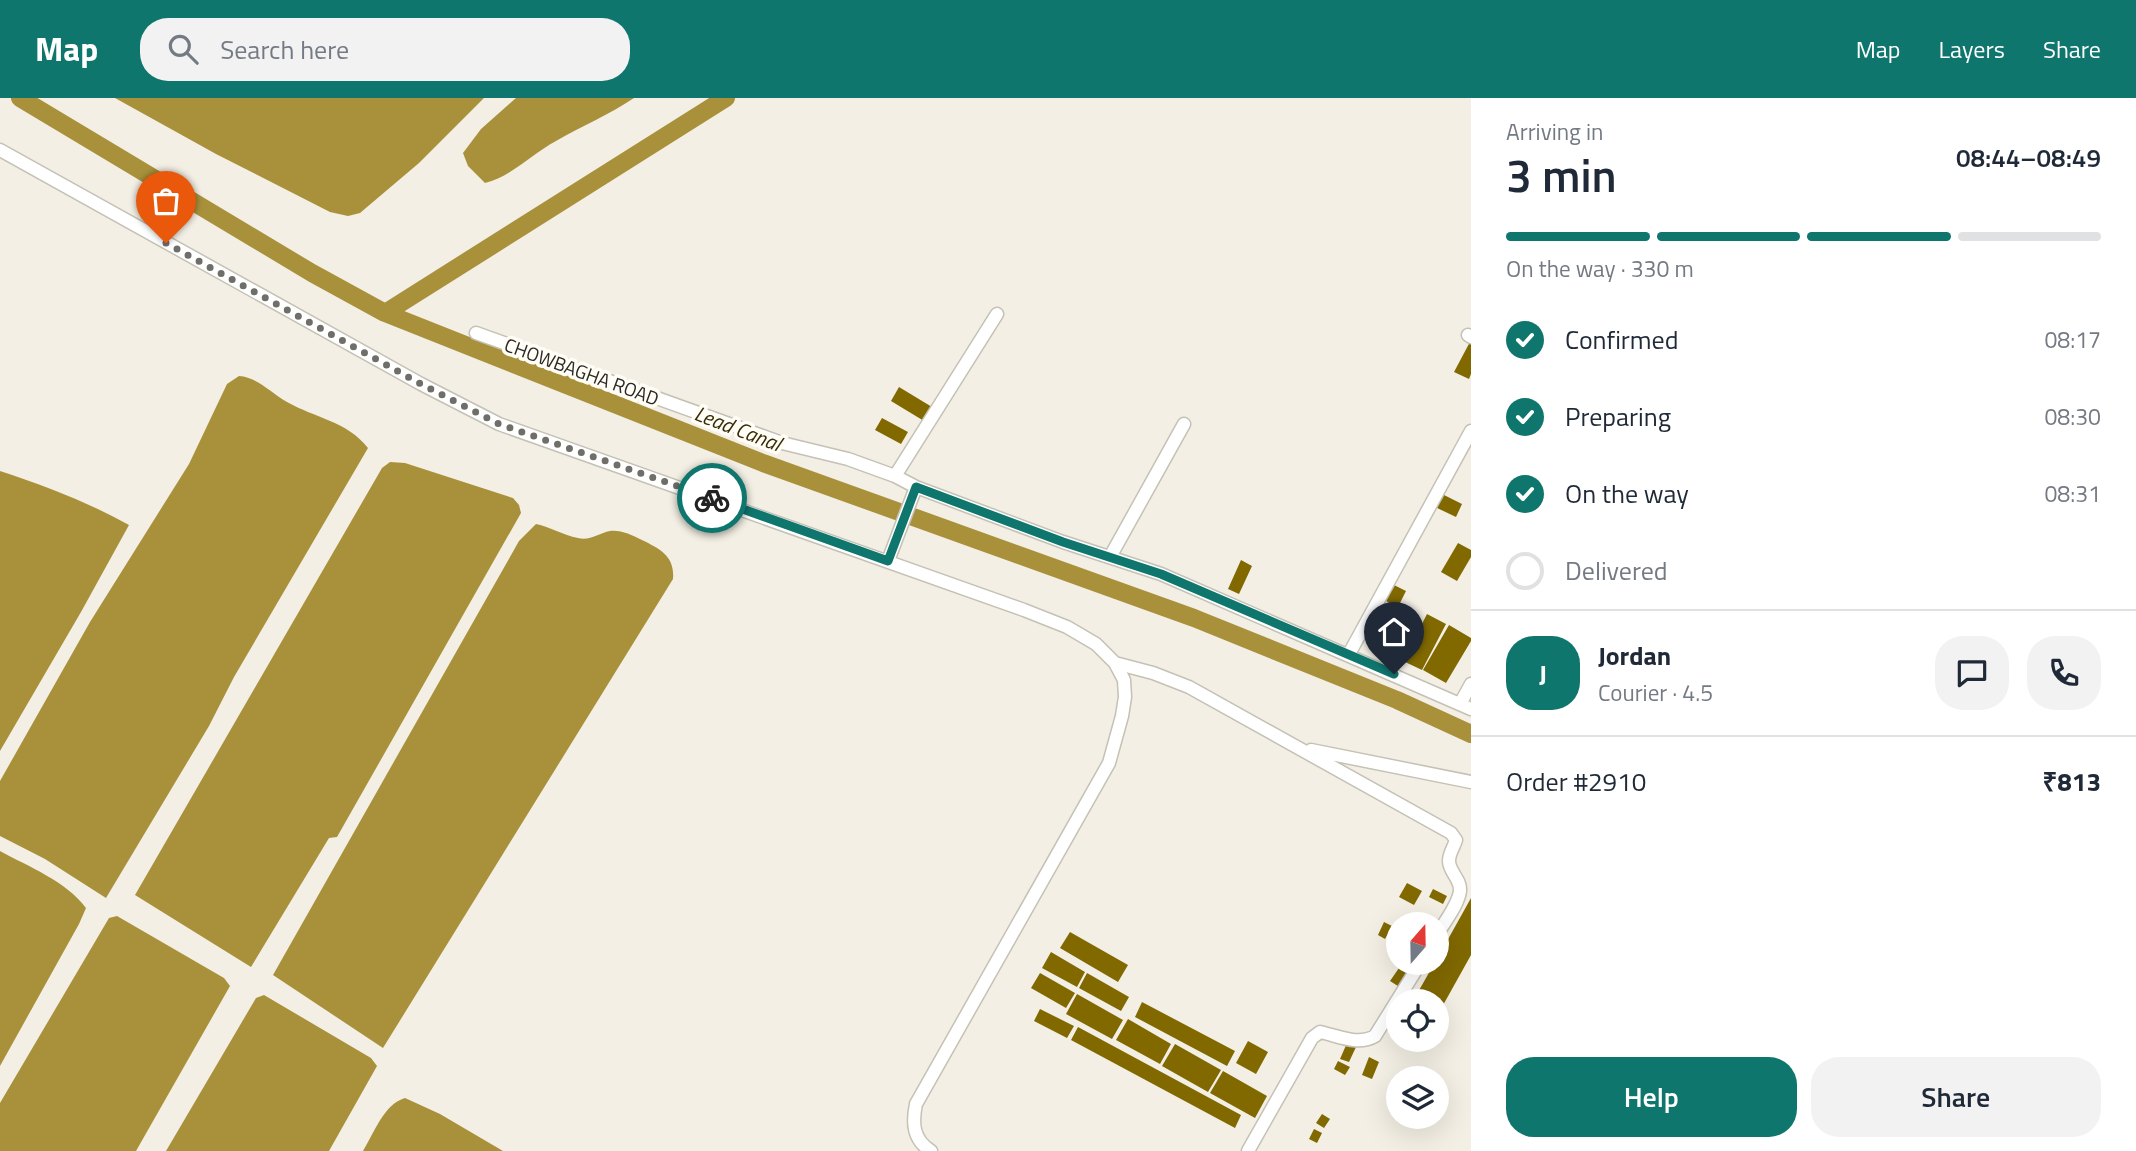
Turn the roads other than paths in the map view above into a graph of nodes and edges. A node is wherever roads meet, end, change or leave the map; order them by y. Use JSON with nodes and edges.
{"nodes":[{"id":1,"x":0,"y":150,"type":"edge"},
{"id":2,"x":997,"y":314,"type":"dead end"},
{"id":3,"x":476,"y":333,"type":"dead end"},
{"id":4,"x":1184,"y":424,"type":"dead end"},
{"id":5,"x":1471,"y":431,"type":"edge"},
{"id":6,"x":895,"y":476,"type":"junction"},
{"id":7,"x":916,"y":487,"type":"junction"},
{"id":8,"x":1110,"y":557,"type":"junction"},
{"id":9,"x":888,"y":561,"type":"junction"},
{"id":10,"x":1349,"y":654,"type":"junction"},
{"id":11,"x":1115,"y":663,"type":"junction"},
{"id":12,"x":1471,"y":684,"type":"edge"},
{"id":13,"x":1466,"y":706,"type":"edge"},
{"id":14,"x":1297,"y":747,"type":"junction"},
{"id":15,"x":1471,"y":782,"type":"edge"},
{"id":16,"x":1449,"y":914,"type":"edge"},
{"id":17,"x":1413,"y":975,"type":"edge"},
{"id":18,"x":931,"y":1151,"type":"edge"},
{"id":19,"x":1248,"y":1151,"type":"edge"}],
"edges":[{"from":1,"to":9,"type":"street"},
{"from":2,"to":6,"type":"street"},
{"from":3,"to":6,"type":"street","name":"CHOWBAGHA ROAD"},
{"from":4,"to":8,"type":"street"},
{"from":5,"to":10,"type":"street"},
{"from":6,"to":7,"type":"street","name":"CHOWBAGHA ROAD"},
{"from":7,"to":8,"type":"street","name":"CHOWBAGHA ROAD"},
{"from":7,"to":9,"type":"street"},
{"from":8,"to":10,"type":"street","name":"CHOWBAGHA ROAD"},
{"from":9,"to":11,"type":"street"},
{"from":10,"to":13,"type":"street","name":"CHOWBAGHA ROAD"},
{"from":11,"to":14,"type":"street"},
{"from":11,"to":18,"type":"street"},
{"from":12,"to":13,"type":"street"},
{"from":14,"to":15,"type":"street"},
{"from":14,"to":16,"type":"street"},
{"from":17,"to":19,"type":"street"}]}
